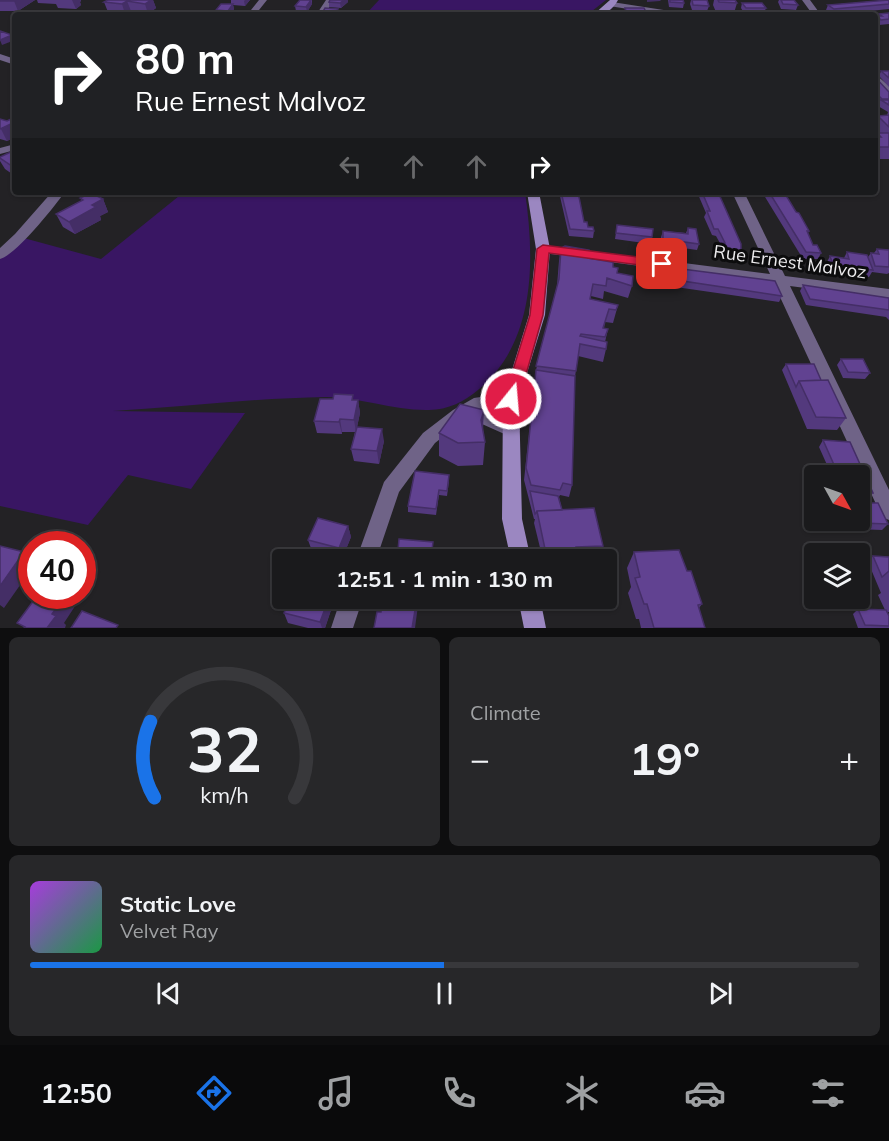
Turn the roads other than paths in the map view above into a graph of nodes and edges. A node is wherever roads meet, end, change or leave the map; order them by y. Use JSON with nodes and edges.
{"nodes":[{"id":1,"x":806,"y":0,"type":"edge"},
{"id":2,"x":613,"y":2,"type":"edge"},
{"id":3,"x":601,"y":12,"type":"edge"},
{"id":4,"x":667,"y":12,"type":"edge"},
{"id":5,"x":816,"y":12,"type":"edge"},
{"id":6,"x":878,"y":80,"type":"edge"},
{"id":7,"x":889,"y":92,"type":"edge"},
{"id":8,"x":56,"y":195,"type":"edge"},
{"id":9,"x":534,"y":195,"type":"edge"},
{"id":10,"x":739,"y":195,"type":"edge"},
{"id":11,"x":543,"y":249,"type":"junction"},
{"id":12,"x":0,"y":255,"type":"edge"},
{"id":13,"x":779,"y":279,"type":"junction"},
{"id":14,"x":889,"y":294,"type":"edge"},
{"id":15,"x":511,"y":399,"type":"junction"},
{"id":16,"x":459,"y":415,"type":"junction"},
{"id":17,"x":511,"y":430,"type":"junction"},
{"id":18,"x":889,"y":511,"type":"edge"},
{"id":19,"x":370,"y":549,"type":"edge"},
{"id":20,"x":519,"y":549,"type":"edge"},
{"id":21,"x":348,"y":609,"type":"edge"},
{"id":22,"x":531,"y":609,"type":"edge"},
{"id":23,"x":342,"y":628,"type":"edge"},
{"id":24,"x":535,"y":628,"type":"edge"}],
"edges":[{"from":1,"to":5,"type":"street"},
{"from":2,"to":3,"type":"street"},
{"from":2,"to":4,"type":"street"},
{"from":6,"to":7,"type":"street"},
{"from":8,"to":12,"type":"street"},
{"from":9,"to":11,"type":"street"},
{"from":10,"to":13,"type":"street"},
{"from":11,"to":13,"type":"street","name":"Rue Ernest Malvoz"},
{"from":11,"to":15,"type":"street"},
{"from":13,"to":14,"type":"street","name":"Rue Ernest Malvoz"},
{"from":13,"to":18,"type":"street"},
{"from":15,"to":16,"type":"street"},
{"from":15,"to":17,"type":"street"},
{"from":16,"to":17,"type":"street"},
{"from":16,"to":19,"type":"street"},
{"from":17,"to":20,"type":"street"},
{"from":21,"to":23,"type":"street"},
{"from":22,"to":24,"type":"street"}]}
